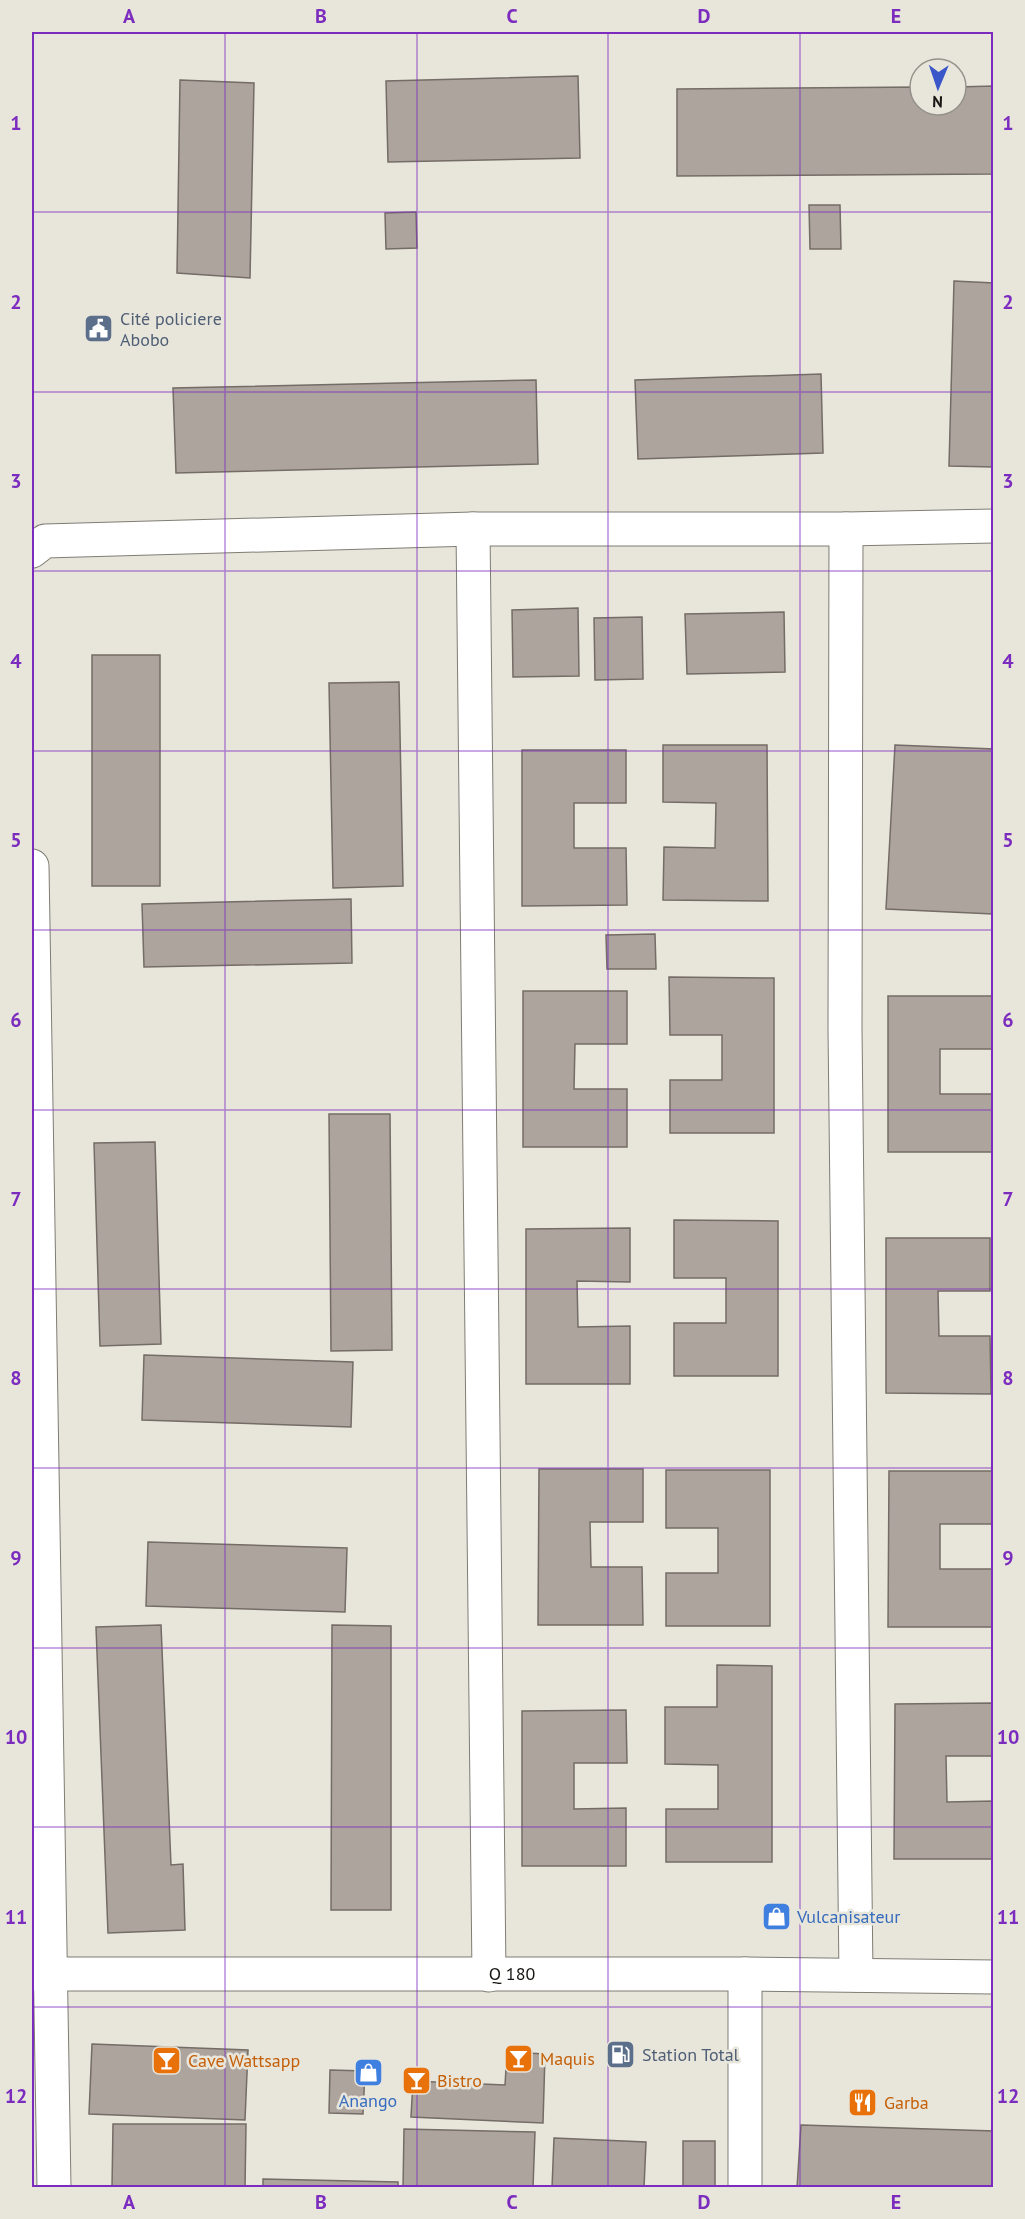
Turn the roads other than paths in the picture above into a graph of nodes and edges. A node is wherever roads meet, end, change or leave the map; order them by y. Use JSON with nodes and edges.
{"nodes":[{"id":1,"x":993,"y":526,"type":"edge"},
{"id":2,"x":473,"y":529,"type":"junction"},
{"id":3,"x":846,"y":529,"type":"junction"},
{"id":4,"x":32,"y":551,"type":"edge"},
{"id":5,"x":32,"y":866,"type":"edge"},
{"id":6,"x":42,"y":1974,"type":"edge"},
{"id":7,"x":745,"y":1974,"type":"junction"},
{"id":8,"x":489,"y":1975,"type":"junction"},
{"id":9,"x":855,"y":1975,"type":"junction"},
{"id":10,"x":993,"y":1977,"type":"edge"},
{"id":11,"x":54,"y":2187,"type":"edge"},
{"id":12,"x":745,"y":2187,"type":"edge"}],
"edges":[{"from":1,"to":3,"type":"street"},
{"from":2,"to":3,"type":"street"},
{"from":2,"to":4,"type":"street"},
{"from":2,"to":8,"type":"street"},
{"from":3,"to":9,"type":"street"},
{"from":5,"to":6,"type":"street"},
{"from":6,"to":8,"type":"street","name":"Q 180"},
{"from":6,"to":11,"type":"street"},
{"from":7,"to":8,"type":"street","name":"Q 180"},
{"from":7,"to":9,"type":"street","name":"Q 180"},
{"from":7,"to":12,"type":"street"},
{"from":9,"to":10,"type":"street","name":"Q 180"}]}
